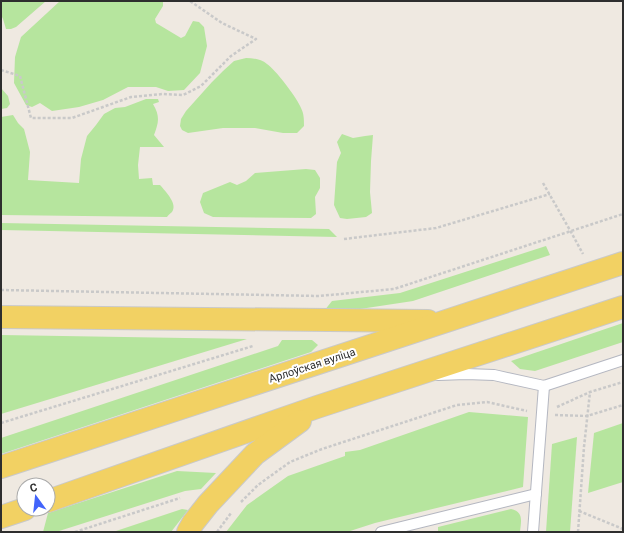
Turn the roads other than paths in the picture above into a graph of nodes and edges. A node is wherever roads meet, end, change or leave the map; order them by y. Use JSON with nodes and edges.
{"nodes":[{"id":1,"x":623,"y":263,"type":"edge"},
{"id":2,"x":623,"y":307,"type":"edge"},
{"id":3,"x":1,"y":317,"type":"edge"},
{"id":4,"x":445,"y":322,"type":"junction"},
{"id":5,"x":623,"y":360,"type":"edge"},
{"id":6,"x":412,"y":376,"type":"junction"},
{"id":7,"x":544,"y":386,"type":"junction"},
{"id":8,"x":317,"y":407,"type":"junction"},
{"id":9,"x":1,"y":467,"type":"edge"},
{"id":10,"x":536,"y":494,"type":"junction"},
{"id":11,"x":56,"y":498,"type":"edge"},
{"id":12,"x":16,"y":512,"type":"edge"},
{"id":13,"x":1,"y":517,"type":"edge"},
{"id":14,"x":188,"y":532,"type":"edge"},
{"id":15,"x":381,"y":532,"type":"edge"},
{"id":16,"x":533,"y":532,"type":"edge"}],
"edges":[{"from":1,"to":4,"type":"main road","name":"Арлоўская вуліца"},
{"from":2,"to":6,"type":"main road"},
{"from":3,"to":4,"type":"main road"},
{"from":4,"to":9,"type":"main road","name":"Арлоўская вуліца"},
{"from":5,"to":7,"type":"lane"},
{"from":6,"to":7,"type":"lane"},
{"from":6,"to":8,"type":"main road"},
{"from":7,"to":10,"type":"lane"},
{"from":8,"to":11,"type":"main road"},
{"from":8,"to":14,"type":"main road"},
{"from":10,"to":15,"type":"lane"},
{"from":10,"to":16,"type":"lane"},
{"from":12,"to":13,"type":"main road"}]}
